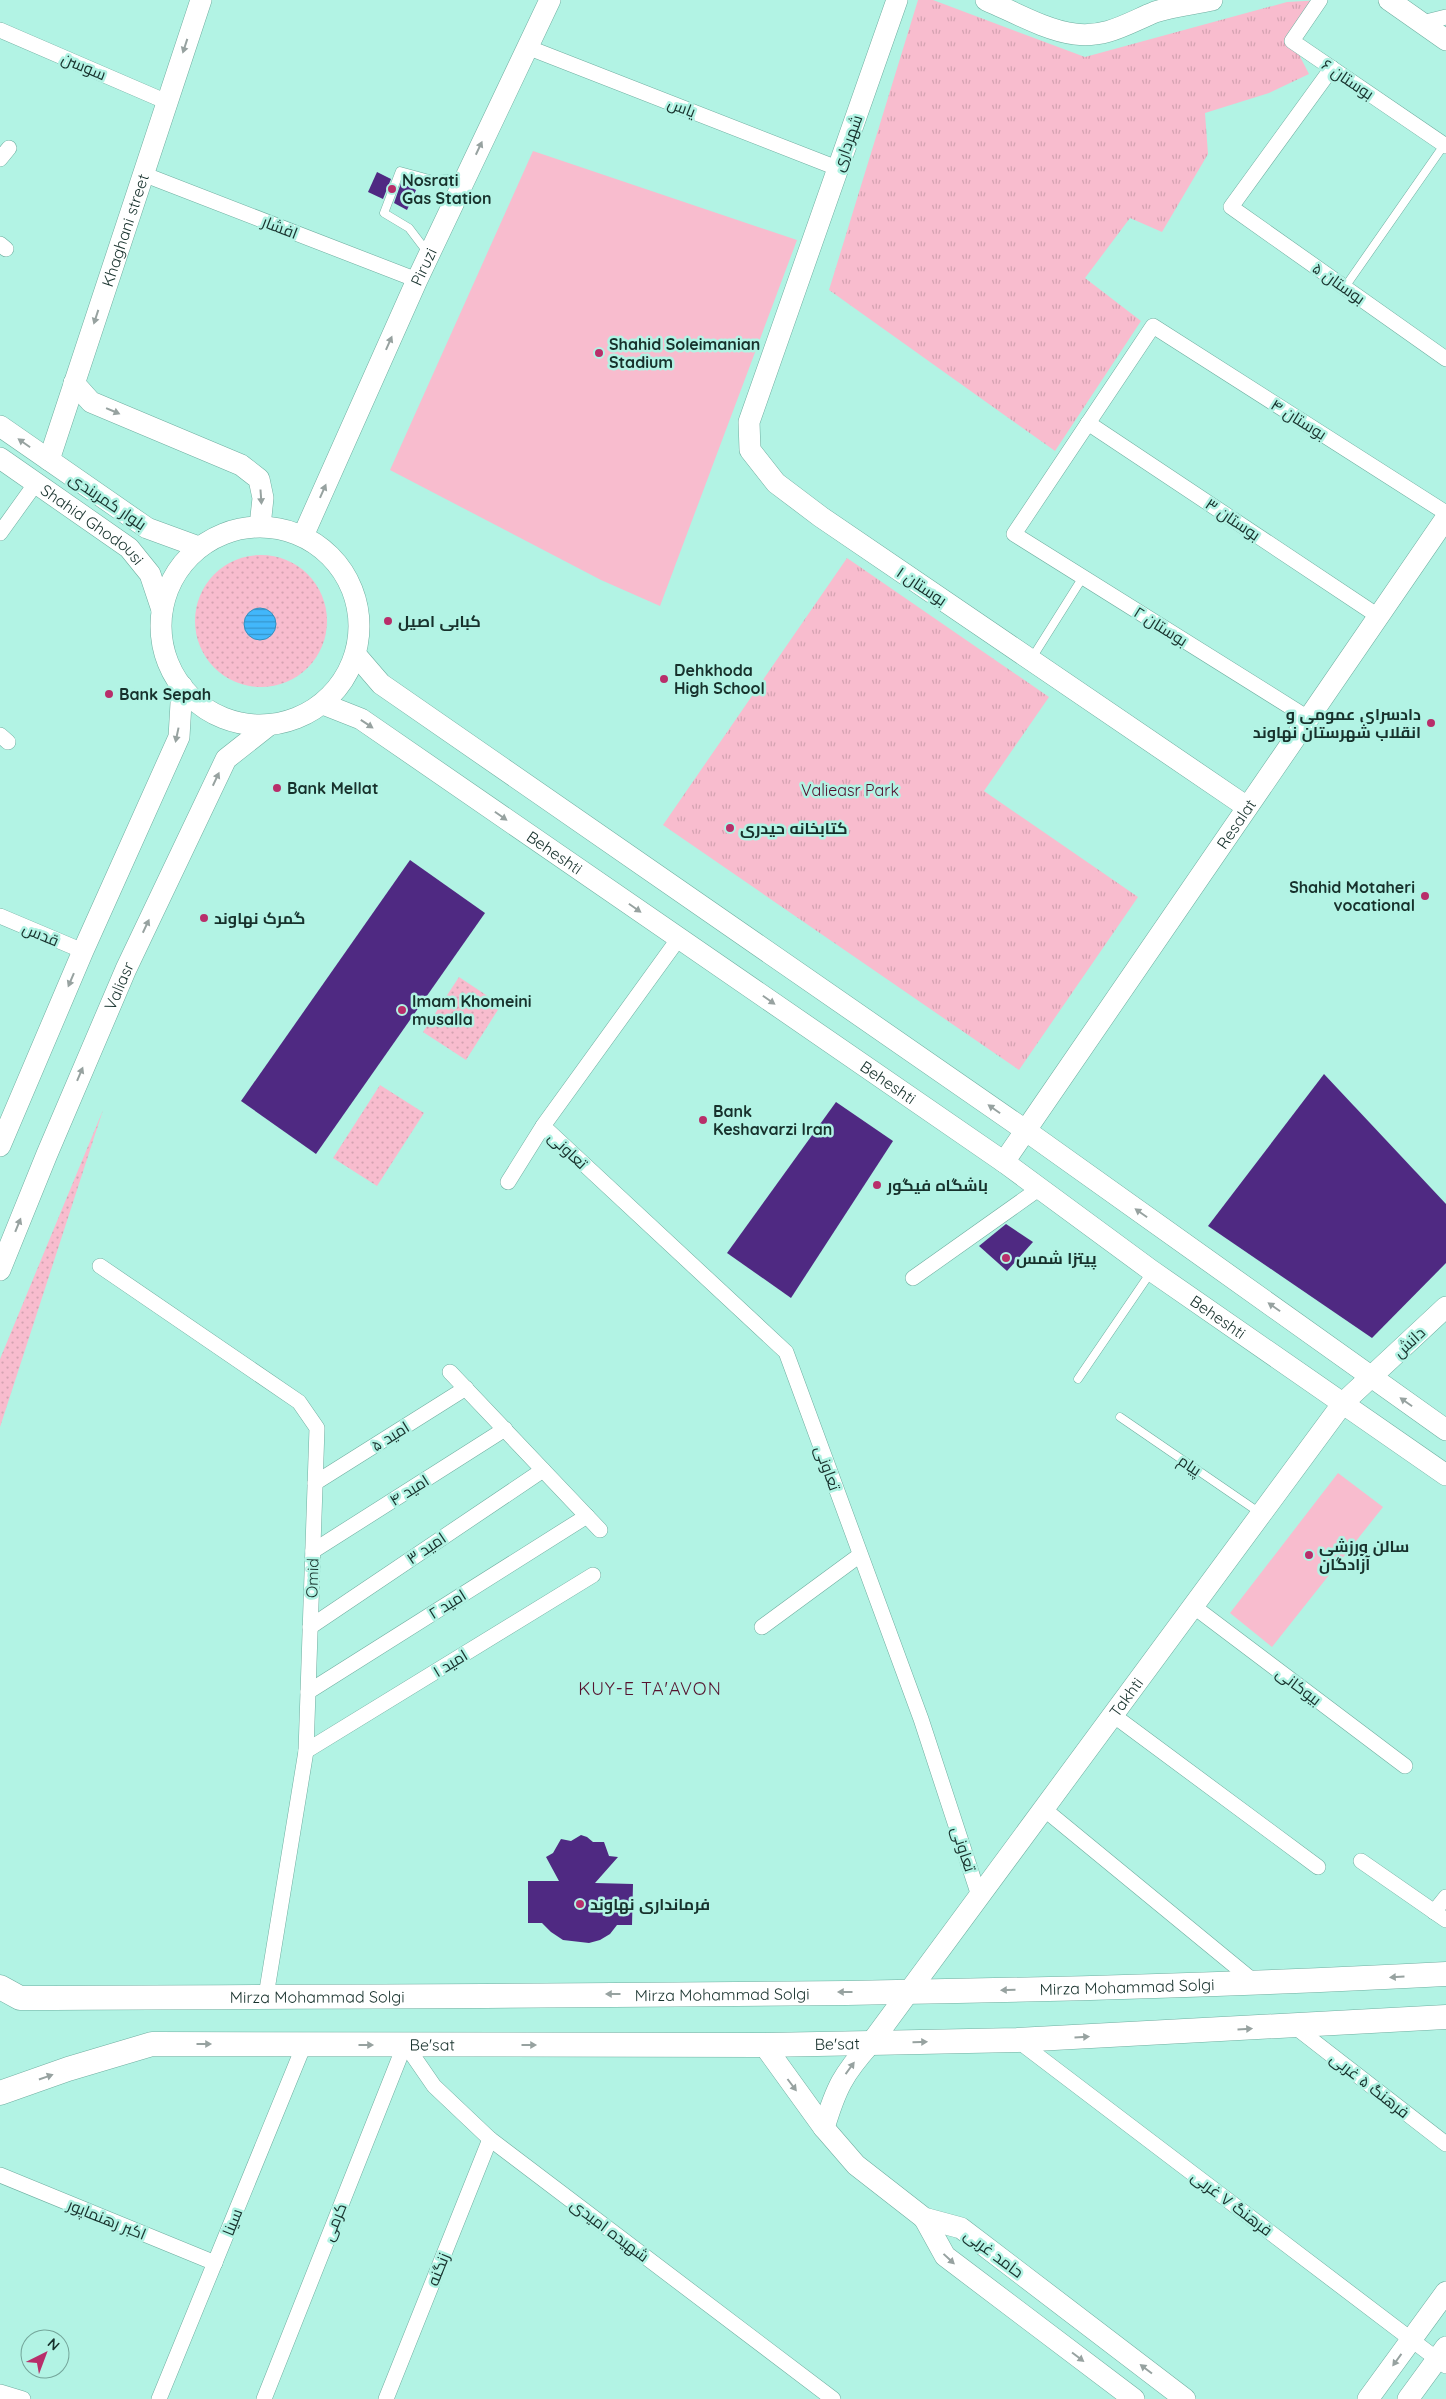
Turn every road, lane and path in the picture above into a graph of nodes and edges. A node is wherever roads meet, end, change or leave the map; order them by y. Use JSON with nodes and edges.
{"nodes":[{"id":1,"x":201,"y":0,"type":"edge"},
{"id":2,"x":550,"y":0,"type":"edge"},
{"id":3,"x":897,"y":0,"type":"edge"},
{"id":4,"x":986,"y":0,"type":"edge"},
{"id":5,"x":1212,"y":0,"type":"edge"},
{"id":6,"x":1320,"y":0,"type":"edge"},
{"id":7,"x":1389,"y":0,"type":"edge"},
{"id":8,"x":1164,"y":6,"type":"edge"},
{"id":9,"x":1446,"y":17,"type":"edge"},
{"id":10,"x":1422,"y":23,"type":"junction"},
{"id":11,"x":0,"y":30,"type":"edge"},
{"id":12,"x":1446,"y":40,"type":"edge"},
{"id":13,"x":527,"y":47,"type":"junction"},
{"id":14,"x":1332,"y":68,"type":"junction"},
{"id":15,"x":167,"y":102,"type":"junction"},
{"id":16,"x":1445,"y":145,"type":"edge"},
{"id":17,"x":837,"y":168,"type":"junction"},
{"id":18,"x":143,"y":174,"type":"junction"},
{"id":19,"x":465,"y":178,"type":"junction"},
{"id":20,"x":429,"y":254,"type":"junction"},
{"id":21,"x":417,"y":280,"type":"junction"},
{"id":22,"x":796,"y":286,"type":"joint"},
{"id":23,"x":1345,"y":287,"type":"junction"},
{"id":24,"x":1446,"y":359,"type":"edge"},
{"id":25,"x":74,"y":384,"type":"junction"},
{"id":26,"x":1088,"y":423,"type":"junction"},
{"id":27,"x":0,"y":426,"type":"edge"},
{"id":28,"x":0,"y":458,"type":"edge"},
{"id":29,"x":48,"y":460,"type":"junction"},
{"id":30,"x":36,"y":483,"type":"junction"},
{"id":31,"x":1446,"y":513,"type":"edge"},
{"id":32,"x":1446,"y":518,"type":"edge"},
{"id":33,"x":260,"y":526,"type":"junction"},
{"id":34,"x":0,"y":533,"type":"edge"},
{"id":35,"x":302,"y":536,"type":"junction"},
{"id":36,"x":199,"y":547,"type":"junction"},
{"id":37,"x":1083,"y":577,"type":"junction"},
{"id":38,"x":162,"y":610,"type":"junction"},
{"id":39,"x":1378,"y":616,"type":"junction"},
{"id":40,"x":356,"y":655,"type":"junction"},
{"id":41,"x":1031,"y":660,"type":"junction"},
{"id":42,"x":182,"y":686,"type":"junction"},
{"id":43,"x":323,"y":704,"type":"junction"},
{"id":44,"x":1308,"y":718,"type":"junction"},
{"id":45,"x":269,"y":725,"type":"junction"},
{"id":46,"x":1247,"y":807,"type":"junction"},
{"id":47,"x":0,"y":916,"type":"edge"},
{"id":48,"x":679,"y":938,"type":"junction"},
{"id":49,"x":83,"y":951,"type":"junction"},
{"id":50,"x":543,"y":1126,"type":"junction"},
{"id":51,"x":1025,"y":1130,"type":"junction"},
{"id":52,"x":0,"y":1146,"type":"edge"},
{"id":53,"x":1004,"y":1162,"type":"junction"},
{"id":54,"x":508,"y":1182,"type":"dead end"},
{"id":55,"x":1040,"y":1188,"type":"junction"},
{"id":56,"x":100,"y":1266,"type":"dead end"},
{"id":57,"x":0,"y":1270,"type":"edge"},
{"id":58,"x":1152,"y":1271,"type":"junction"},
{"id":59,"x":913,"y":1278,"type":"dead end"},
{"id":60,"x":1446,"y":1307,"type":"edge"},
{"id":61,"x":450,"y":1372,"type":"dead end"},
{"id":62,"x":1371,"y":1377,"type":"junction"},
{"id":63,"x":1078,"y":1380,"type":"dead end"},
{"id":64,"x":466,"y":1388,"type":"junction"},
{"id":65,"x":1343,"y":1403,"type":"junction"},
{"id":66,"x":1120,"y":1417,"type":"dead end"},
{"id":67,"x":505,"y":1429,"type":"junction"},
{"id":68,"x":1446,"y":1430,"type":"edge"},
{"id":69,"x":543,"y":1470,"type":"junction"},
{"id":70,"x":1446,"y":1475,"type":"edge"},
{"id":71,"x":315,"y":1483,"type":"junction"},
{"id":72,"x":1261,"y":1514,"type":"junction"},
{"id":73,"x":587,"y":1516,"type":"junction"},
{"id":74,"x":600,"y":1530,"type":"dead end"},
{"id":75,"x":313,"y":1552,"type":"junction"},
{"id":76,"x":860,"y":1555,"type":"junction"},
{"id":77,"x":593,"y":1575,"type":"dead end"},
{"id":78,"x":1193,"y":1606,"type":"junction"},
{"id":79,"x":310,"y":1627,"type":"junction"},
{"id":80,"x":762,"y":1627,"type":"dead end"},
{"id":81,"x":308,"y":1692,"type":"junction"},
{"id":82,"x":1113,"y":1715,"type":"junction"},
{"id":83,"x":306,"y":1751,"type":"junction"},
{"id":84,"x":1405,"y":1766,"type":"dead end"},
{"id":85,"x":1044,"y":1808,"type":"junction"},
{"id":86,"x":1361,"y":1861,"type":"dead end"},
{"id":87,"x":1318,"y":1867,"type":"dead end"},
{"id":88,"x":979,"y":1896,"type":"junction"},
{"id":89,"x":1446,"y":1897,"type":"edge"},
{"id":90,"x":1440,"y":1916,"type":"edge"},
{"id":91,"x":1446,"y":1974,"type":"edge"},
{"id":92,"x":1256,"y":1984,"type":"junction"},
{"id":93,"x":0,"y":1987,"type":"edge"},
{"id":94,"x":909,"y":1992,"type":"junction"},
{"id":95,"x":266,"y":1996,"type":"junction"},
{"id":96,"x":1446,"y":2017,"type":"edge"},
{"id":97,"x":1294,"y":2026,"type":"junction"},
{"id":98,"x":1017,"y":2040,"type":"junction"},
{"id":99,"x":871,"y":2043,"type":"junction"},
{"id":100,"x":405,"y":2044,"type":"junction"},
{"id":101,"x":304,"y":2045,"type":"junction"},
{"id":102,"x":764,"y":2045,"type":"junction"},
{"id":103,"x":0,"y":2093,"type":"edge"},
{"id":104,"x":824,"y":2128,"type":"junction"},
{"id":105,"x":490,"y":2139,"type":"junction"},
{"id":106,"x":1446,"y":2144,"type":"edge"},
{"id":107,"x":0,"y":2175,"type":"edge"},
{"id":108,"x":924,"y":2218,"type":"junction"},
{"id":109,"x":215,"y":2263,"type":"junction"},
{"id":110,"x":1446,"y":2292,"type":"edge"},
{"id":111,"x":1412,"y":2339,"type":"junction"},
{"id":112,"x":1443,"y":2357,"type":"edge"},
{"id":113,"x":0,"y":2392,"type":"edge"},
{"id":114,"x":23,"y":2399,"type":"edge"},
{"id":115,"x":159,"y":2399,"type":"edge"},
{"id":116,"x":264,"y":2399,"type":"edge"},
{"id":117,"x":386,"y":2399,"type":"edge"},
{"id":118,"x":833,"y":2399,"type":"edge"},
{"id":119,"x":1134,"y":2399,"type":"edge"},
{"id":120,"x":1185,"y":2399,"type":"edge"},
{"id":121,"x":1368,"y":2399,"type":"edge"},
{"id":122,"x":1408,"y":2399,"type":"edge"}],
"edges":[{"from":1,"to":15,"type":"main road","name":"Khaghani street","one_way":true},
{"from":2,"to":13,"type":"main road","name":"Piruzi"},
{"from":3,"to":17,"type":"main road","name":"شهرداری"},
{"from":4,"to":8,"type":"main road"},
{"from":5,"to":8,"type":"main road"},
{"from":6,"to":14,"type":"street","name":"بوستان ۶"},
{"from":7,"to":10,"type":"main road"},
{"from":9,"to":10,"type":"street"},
{"from":10,"to":12,"type":"main road"},
{"from":11,"to":15,"type":"street","name":"سوسن"},
{"from":13,"to":17,"type":"street","name":"یاس"},
{"from":19,"to":13,"type":"main road","name":"Piruzi","one_way":true},
{"from":14,"to":16,"type":"street","name":"بوستان ۶"},
{"from":14,"to":23,"type":"street","name":"بوستان ۵"},
{"from":15,"to":18,"type":"main road","name":"Khaghani street"},
{"from":16,"to":23,"type":"lane"},
{"from":17,"to":22,"type":"main road","name":"شهرداری"},
{"from":18,"to":21,"type":"street","name":"افشار"},
{"from":18,"to":25,"type":"main road","name":"Khaghani street","one_way":true},
{"from":19,"to":20,"type":"main road","name":"Piruzi"},
{"from":19,"to":20,"type":"lane"},
{"from":20,"to":21,"type":"main road","name":"Piruzi"},
{"from":35,"to":21,"type":"main road","name":"Piruzi","one_way":true},
{"from":22,"to":41,"type":"main road","name":"بوستان ۱"},
{"from":23,"to":24,"type":"street","name":"بوستان ۵"},
{"from":25,"to":29,"type":"main road","name":"Khaghani street"},
{"from":25,"to":33,"type":"main road","one_way":true},
{"from":26,"to":31,"type":"street","name":"بوستان ۴"},
{"from":26,"to":37,"type":"street","name":"بوستان ۲"},
{"from":26,"to":39,"type":"street","name":"بوستان ۳"},
{"from":29,"to":27,"type":"main road","name":"Shahid Ghodousi","one_way":true},
{"from":28,"to":30,"type":"main road","name":"Shahid Ghodousi"},
{"from":29,"to":36,"type":"main road","name":"بلوار کمربندی"},
{"from":30,"to":34,"type":"street"},
{"from":30,"to":38,"type":"main road","name":"Shahid Ghodousi"},
{"from":32,"to":39,"type":"main road","name":"Resalat"},
{"from":33,"to":35,"type":"main road"},
{"from":33,"to":36,"type":"main road"},
{"from":35,"to":40,"type":"main road"},
{"from":36,"to":38,"type":"main road"},
{"from":37,"to":41,"type":"lane"},
{"from":37,"to":44,"type":"street","name":"بوستان ۲"},
{"from":38,"to":42,"type":"main road"},
{"from":39,"to":44,"type":"main road","name":"Resalat"},
{"from":40,"to":43,"type":"main road"},
{"from":51,"to":40,"type":"main road","one_way":true},
{"from":41,"to":46,"type":"main road","name":"بوستان ۱"},
{"from":42,"to":45,"type":"main road"},
{"from":42,"to":49,"type":"main road","one_way":true},
{"from":43,"to":45,"type":"main road"},
{"from":43,"to":48,"type":"main road","name":"Beheshti","one_way":true},
{"from":44,"to":46,"type":"main road","name":"Resalat"},
{"from":57,"to":45,"type":"main road","name":"Valiasr","one_way":true},
{"from":46,"to":51,"type":"main road","name":"Resalat"},
{"from":47,"to":49,"type":"street","name":"قدس"},
{"from":48,"to":50,"type":"street","name":"تعاونی"},
{"from":48,"to":53,"type":"main road","name":"Beheshti","one_way":true},
{"from":49,"to":52,"type":"main road","one_way":true},
{"from":50,"to":54,"type":"street","name":"تعاونی"},
{"from":50,"to":76,"type":"street","name":"تعاونی"},
{"from":51,"to":53,"type":"main road","name":"Resalat"},
{"from":62,"to":51,"type":"main road","one_way":true},
{"from":53,"to":55,"type":"main road","name":"Beheshti"},
{"from":55,"to":58,"type":"main road","name":"Beheshti"},
{"from":55,"to":59,"type":"street"},
{"from":56,"to":71,"type":"street","name":"Omid"},
{"from":58,"to":63,"type":"lane"},
{"from":58,"to":65,"type":"main road","name":"Beheshti"},
{"from":60,"to":62,"type":"main road","name":"دانش"},
{"from":61,"to":64,"type":"street"},
{"from":62,"to":65,"type":"main road","name":"دانش"},
{"from":68,"to":62,"type":"main road","one_way":true},
{"from":64,"to":67,"type":"street"},
{"from":64,"to":71,"type":"street","name":"امید ۵"},
{"from":65,"to":70,"type":"main road","name":"Beheshti"},
{"from":65,"to":72,"type":"main road","name":"Takhti"},
{"from":66,"to":72,"type":"lane","name":"پیام"},
{"from":67,"to":69,"type":"street"},
{"from":67,"to":75,"type":"street","name":"امید ۴"},
{"from":69,"to":73,"type":"street"},
{"from":69,"to":79,"type":"street","name":"امید ۳"},
{"from":71,"to":75,"type":"street","name":"Omid"},
{"from":72,"to":78,"type":"main road","name":"Takhti"},
{"from":73,"to":74,"type":"street"},
{"from":73,"to":81,"type":"street","name":"امید ۲"},
{"from":75,"to":79,"type":"street","name":"Omid"},
{"from":76,"to":80,"type":"street"},
{"from":76,"to":88,"type":"street","name":"تعاونی"},
{"from":77,"to":83,"type":"street","name":"امید ۱"},
{"from":78,"to":82,"type":"main road","name":"Takhti"},
{"from":78,"to":84,"type":"street","name":"بیوکانی"},
{"from":79,"to":81,"type":"street","name":"Omid"},
{"from":81,"to":83,"type":"street","name":"Omid"},
{"from":82,"to":85,"type":"main road","name":"Takhti"},
{"from":82,"to":87,"type":"street"},
{"from":83,"to":95,"type":"street","name":"Omid"},
{"from":85,"to":88,"type":"main road","name":"Takhti"},
{"from":85,"to":92,"type":"street"},
{"from":86,"to":90,"type":"street"},
{"from":88,"to":94,"type":"main road","name":"Takhti"},
{"from":89,"to":90,"type":"street"},
{"from":91,"to":92,"type":"main road","name":"Mirza Mohammad Solgi","one_way":true},
{"from":92,"to":94,"type":"main road","name":"Mirza Mohammad Solgi","one_way":true},
{"from":93,"to":95,"type":"main road","name":"Mirza Mohammad Solgi"},
{"from":94,"to":95,"type":"main road","name":"Mirza Mohammad Solgi","one_way":true},
{"from":94,"to":99,"type":"main road","name":"Takhti"},
{"from":96,"to":97,"type":"main road"},
{"from":98,"to":97,"type":"main road","one_way":true},
{"from":97,"to":106,"type":"street","name":"فرهنگ ۵ غربی"},
{"from":99,"to":98,"type":"main road","one_way":true},
{"from":98,"to":111,"type":"street","name":"فرهنگ ۷ غربی"},
{"from":99,"to":102,"type":"main road","name":"Be'sat"},
{"from":104,"to":99,"type":"main road","name":"Takhti","one_way":true},
{"from":101,"to":100,"type":"main road","name":"Be'sat","one_way":true},
{"from":100,"to":102,"type":"main road","name":"Be'sat","one_way":true},
{"from":100,"to":105,"type":"street","name":"شهیده امیدی"},
{"from":100,"to":116,"type":"street","name":"کرمی"},
{"from":103,"to":101,"type":"main road","name":"Be'sat","one_way":true},
{"from":101,"to":109,"type":"street","name":"سینا"},
{"from":102,"to":104,"type":"main road","one_way":true},
{"from":104,"to":108,"type":"main road"},
{"from":105,"to":117,"type":"street","name":"زنگنه"},
{"from":105,"to":118,"type":"street","name":"شهیده امیدی"},
{"from":107,"to":109,"type":"street","name":"اکبر رهنماپور"},
{"from":108,"to":119,"type":"main road","name":"حامد غربی","one_way":true},
{"from":120,"to":108,"type":"main road","name":"حامد غربی","one_way":true},
{"from":109,"to":115,"type":"street","name":"سینا"},
{"from":110,"to":111,"type":"main road"},
{"from":111,"to":112,"type":"street","name":"فرهنگ ۷ غربی"},
{"from":111,"to":121,"type":"main road","one_way":true},
{"from":112,"to":122,"type":"main road"},
{"from":113,"to":114,"type":"street"}]}
